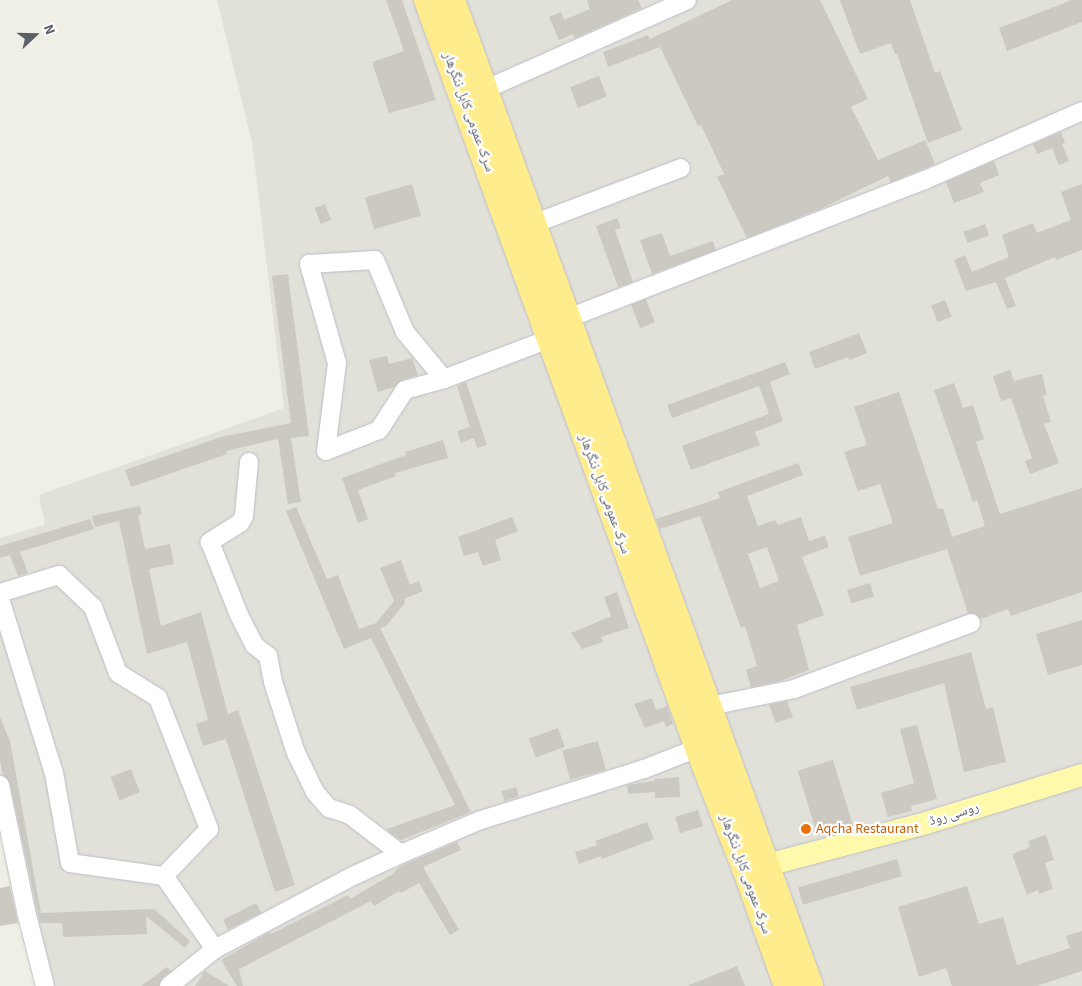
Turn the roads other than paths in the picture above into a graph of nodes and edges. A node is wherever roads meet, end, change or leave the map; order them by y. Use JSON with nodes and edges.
{"nodes":[{"id":1,"x":427,"y":0,"type":"edge"},
{"id":2,"x":452,"y":0,"type":"edge"},
{"id":3,"x":687,"y":0,"type":"edge"},
{"id":4,"x":484,"y":90,"type":"junction"},
{"id":5,"x":1082,"y":111,"type":"edge"},
{"id":6,"x":681,"y":168,"type":"dead end"},
{"id":7,"x":533,"y":224,"type":"junction"},
{"id":8,"x":566,"y":319,"type":"junction"},
{"id":9,"x":549,"y":339,"type":"junction"},
{"id":10,"x":444,"y":378,"type":"junction"},
{"id":11,"x":592,"y":421,"type":"junction"},
{"id":12,"x":249,"y":462,"type":"dead end"},
{"id":13,"x":0,"y":593,"type":"edge"},
{"id":14,"x":0,"y":599,"type":"edge"},
{"id":15,"x":971,"y":623,"type":"dead end"},
{"id":16,"x":710,"y":706,"type":"junction"},
{"id":17,"x":698,"y":748,"type":"junction"},
{"id":18,"x":1082,"y":775,"type":"edge"},
{"id":19,"x":0,"y":785,"type":"edge"},
{"id":20,"x":401,"y":854,"type":"junction"},
{"id":21,"x":767,"y":865,"type":"junction"},
{"id":22,"x":164,"y":876,"type":"junction"},
{"id":23,"x":215,"y":949,"type":"junction"},
{"id":24,"x":45,"y":986,"type":"edge"},
{"id":25,"x":169,"y":986,"type":"edge"},
{"id":26,"x":787,"y":986,"type":"edge"},
{"id":27,"x":810,"y":986,"type":"edge"}],
"edges":[{"from":1,"to":9,"type":"highway","name":"سرک عمومی کابل ننگرهار"},
{"from":2,"to":4,"type":"highway","name":"سرک عمومی کابل ننگرهار"},
{"from":3,"to":4,"type":"street"},
{"from":4,"to":7,"type":"highway","name":"سرک عمومی کابل ننگرهار"},
{"from":5,"to":8,"type":"street"},
{"from":6,"to":7,"type":"street"},
{"from":7,"to":8,"type":"highway","name":"سرک عمومی کابل ننگرهار"},
{"from":8,"to":11,"type":"highway","name":"سرک عمومی کابل ننگرهار"},
{"from":9,"to":10,"type":"street"},
{"from":9,"to":11,"type":"highway","name":"سرک عمومی کابل ننگرهار"},
{"from":10,"to":10,"type":"street"},
{"from":11,"to":16,"type":"highway","name":"سرک عمومی کابل ننگرهار"},
{"from":11,"to":17,"type":"highway","name":"سرک عمومی کابل ننگرهار"},
{"from":12,"to":20,"type":"street"},
{"from":13,"to":22,"type":"street"},
{"from":14,"to":22,"type":"street"},
{"from":15,"to":16,"type":"street"},
{"from":16,"to":21,"type":"highway","name":"سرک عمومی کابل ننگرهار"},
{"from":17,"to":20,"type":"street"},
{"from":17,"to":26,"type":"highway","name":"سرک عمومی کابل ننگرهار"},
{"from":18,"to":21,"type":"main road","name":"روسی روڈ"},
{"from":19,"to":24,"type":"street"},
{"from":20,"to":23,"type":"street"},
{"from":21,"to":27,"type":"highway","name":"سرک عمومی کابل ننگرهار"},
{"from":22,"to":23,"type":"street"},
{"from":23,"to":25,"type":"street"}]}
